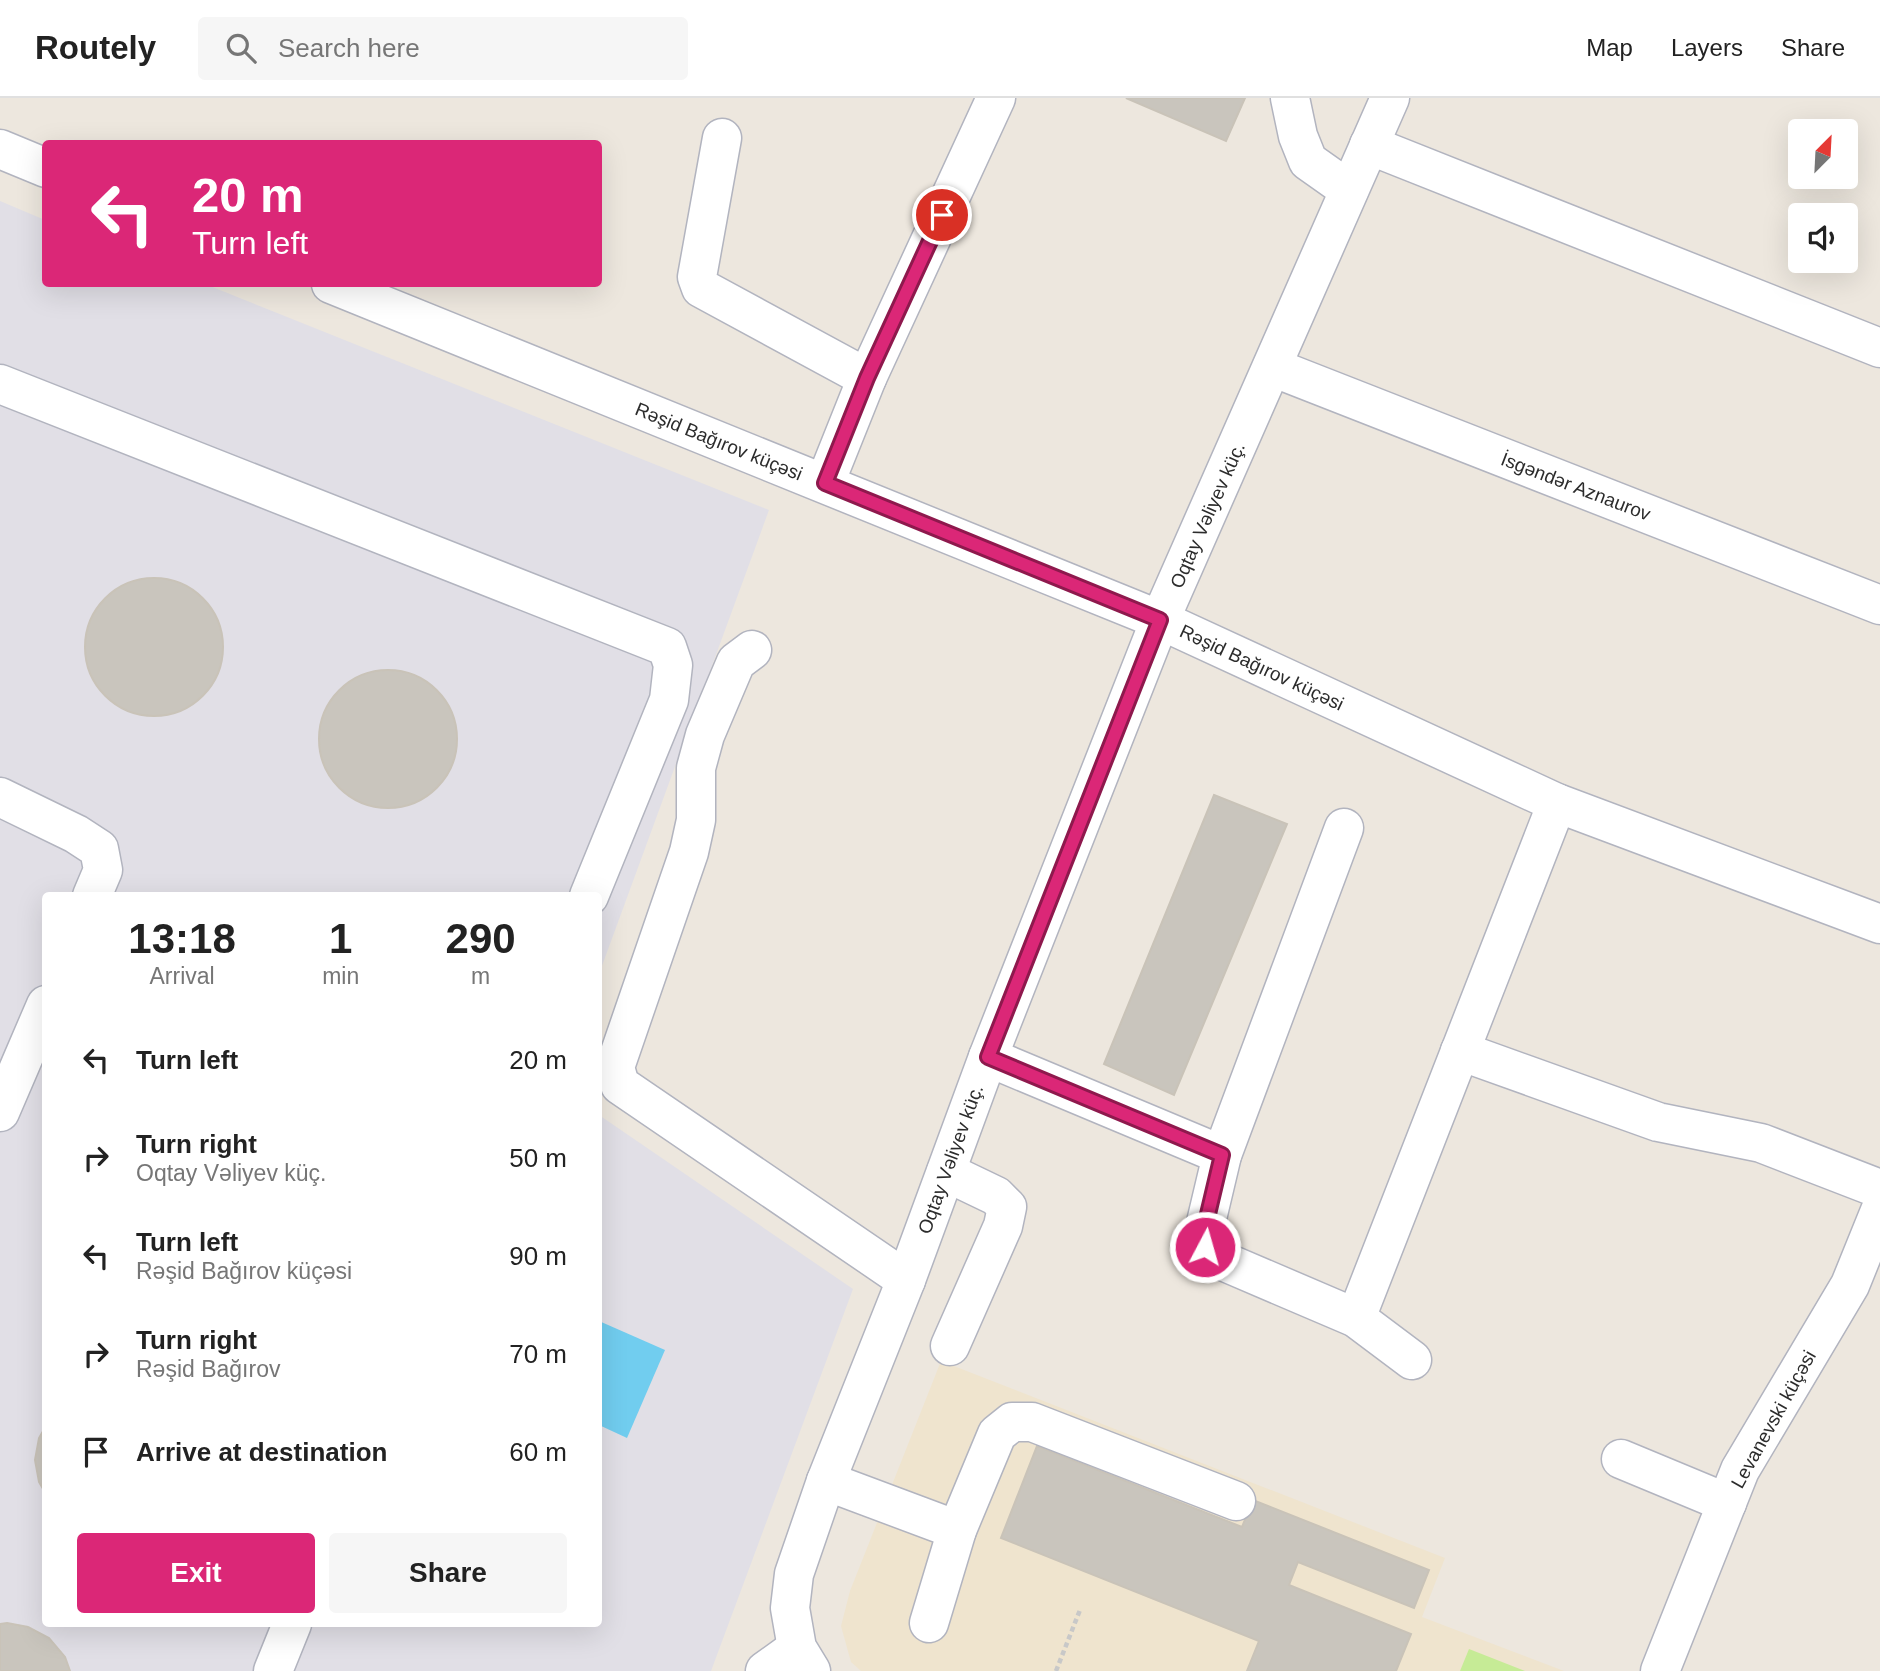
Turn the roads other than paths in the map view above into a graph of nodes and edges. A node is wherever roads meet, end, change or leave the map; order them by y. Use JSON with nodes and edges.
{"nodes":[{"id":1,"x":996,"y":98,"type":"edge"},
{"id":2,"x":1290,"y":98,"type":"edge"},
{"id":3,"x":1390,"y":98,"type":"edge"},
{"id":4,"x":722,"y":138,"type":"dead end"},
{"id":5,"x":1369,"y":145,"type":"junction"},
{"id":6,"x":0,"y":149,"type":"edge"},
{"id":7,"x":42,"y":166,"type":"edge"},
{"id":8,"x":1349,"y":190,"type":"junction"},
{"id":9,"x":338,"y":287,"type":"edge"},
{"id":10,"x":1880,"y":348,"type":"edge"},
{"id":11,"x":1272,"y":367,"type":"junction"},
{"id":12,"x":867,"y":378,"type":"junction"},
{"id":13,"x":0,"y":384,"type":"edge"},
{"id":14,"x":825,"y":483,"type":"junction"},
{"id":15,"x":1880,"y":605,"type":"edge"},
{"id":16,"x":1160,"y":620,"type":"junction"},
{"id":17,"x":752,"y":650,"type":"dead end"},
{"id":18,"x":0,"y":797,"type":"edge"},
{"id":19,"x":1557,"y":803,"type":"junction"},
{"id":20,"x":1345,"y":828,"type":"dead end"},
{"id":21,"x":94,"y":892,"type":"edge"},
{"id":22,"x":591,"y":892,"type":"edge"},
{"id":23,"x":1880,"y":924,"type":"edge"},
{"id":24,"x":42,"y":1014,"type":"edge"},
{"id":25,"x":1460,"y":1051,"type":"junction"},
{"id":26,"x":988,"y":1057,"type":"junction"},
{"id":27,"x":0,"y":1112,"type":"edge"},
{"id":28,"x":1222,"y":1155,"type":"junction"},
{"id":29,"x":946,"y":1172,"type":"junction"},
{"id":30,"x":1880,"y":1189,"type":"edge"},
{"id":31,"x":1880,"y":1211,"type":"edge"},
{"id":32,"x":906,"y":1280,"type":"junction"},
{"id":33,"x":1356,"y":1318,"type":"junction"},
{"id":34,"x":950,"y":1346,"type":"dead end"},
{"id":35,"x":1412,"y":1360,"type":"dead end"},
{"id":36,"x":1621,"y":1459,"type":"dead end"},
{"id":37,"x":826,"y":1481,"type":"junction"},
{"id":38,"x":1236,"y":1501,"type":"dead end"},
{"id":39,"x":1727,"y":1503,"type":"junction"},
{"id":40,"x":957,"y":1530,"type":"junction"},
{"id":41,"x":929,"y":1623,"type":"dead end"},
{"id":42,"x":291,"y":1627,"type":"edge"},
{"id":43,"x":804,"y":1660,"type":"edge"},
{"id":44,"x":273,"y":1671,"type":"edge"},
{"id":45,"x":765,"y":1671,"type":"edge"},
{"id":46,"x":1660,"y":1671,"type":"edge"}],
"edges":[{"from":1,"to":12,"type":"street"},
{"from":2,"to":8,"type":"street"},
{"from":3,"to":5,"type":"street","name":"Oqtay Vəliyev küç."},
{"from":4,"to":12,"type":"street"},
{"from":5,"to":8,"type":"street","name":"Oqtay Vəliyev küç."},
{"from":5,"to":10,"type":"street"},
{"from":6,"to":7,"type":"street"},
{"from":8,"to":11,"type":"street","name":"Oqtay Vəliyev küç."},
{"from":9,"to":14,"type":"street","name":"Rəşid Bağırov küçəsi"},
{"from":11,"to":15,"type":"street","name":"İsgəndər Aznaurov"},
{"from":11,"to":16,"type":"street","name":"Oqtay Vəliyev küç."},
{"from":12,"to":14,"type":"street"},
{"from":13,"to":22,"type":"street"},
{"from":14,"to":16,"type":"street","name":"Rəşid Bağırov küçəsi"},
{"from":16,"to":19,"type":"street","name":"Rəşid Bağırov küçəsi"},
{"from":16,"to":26,"type":"street","name":"Oqtay Vəliyev küç."},
{"from":17,"to":32,"type":"street"},
{"from":18,"to":21,"type":"street"},
{"from":19,"to":23,"type":"street","name":"Rəşid Bağırov küçəsi"},
{"from":19,"to":25,"type":"street"},
{"from":20,"to":28,"type":"street"},
{"from":24,"to":27,"type":"street"},
{"from":25,"to":30,"type":"street"},
{"from":25,"to":33,"type":"street"},
{"from":26,"to":28,"type":"street"},
{"from":26,"to":29,"type":"street","name":"Oqtay Vəliyev küç."},
{"from":28,"to":33,"type":"street"},
{"from":29,"to":32,"type":"street","name":"Oqtay Vəliyev küç."},
{"from":29,"to":34,"type":"street"},
{"from":31,"to":39,"type":"street","name":"Levanevski küçəsi"},
{"from":32,"to":37,"type":"street","name":"Oqtay Vəliyev küç."},
{"from":33,"to":35,"type":"street"},
{"from":36,"to":39,"type":"street"},
{"from":37,"to":40,"type":"street"},
{"from":37,"to":43,"type":"street","name":"Oqtay Vəliyev küç."},
{"from":38,"to":40,"type":"street"},
{"from":39,"to":46,"type":"street","name":"Levanevski küçəsi"},
{"from":40,"to":41,"type":"street"},
{"from":42,"to":44,"type":"street"},
{"from":43,"to":45,"type":"street"}]}
